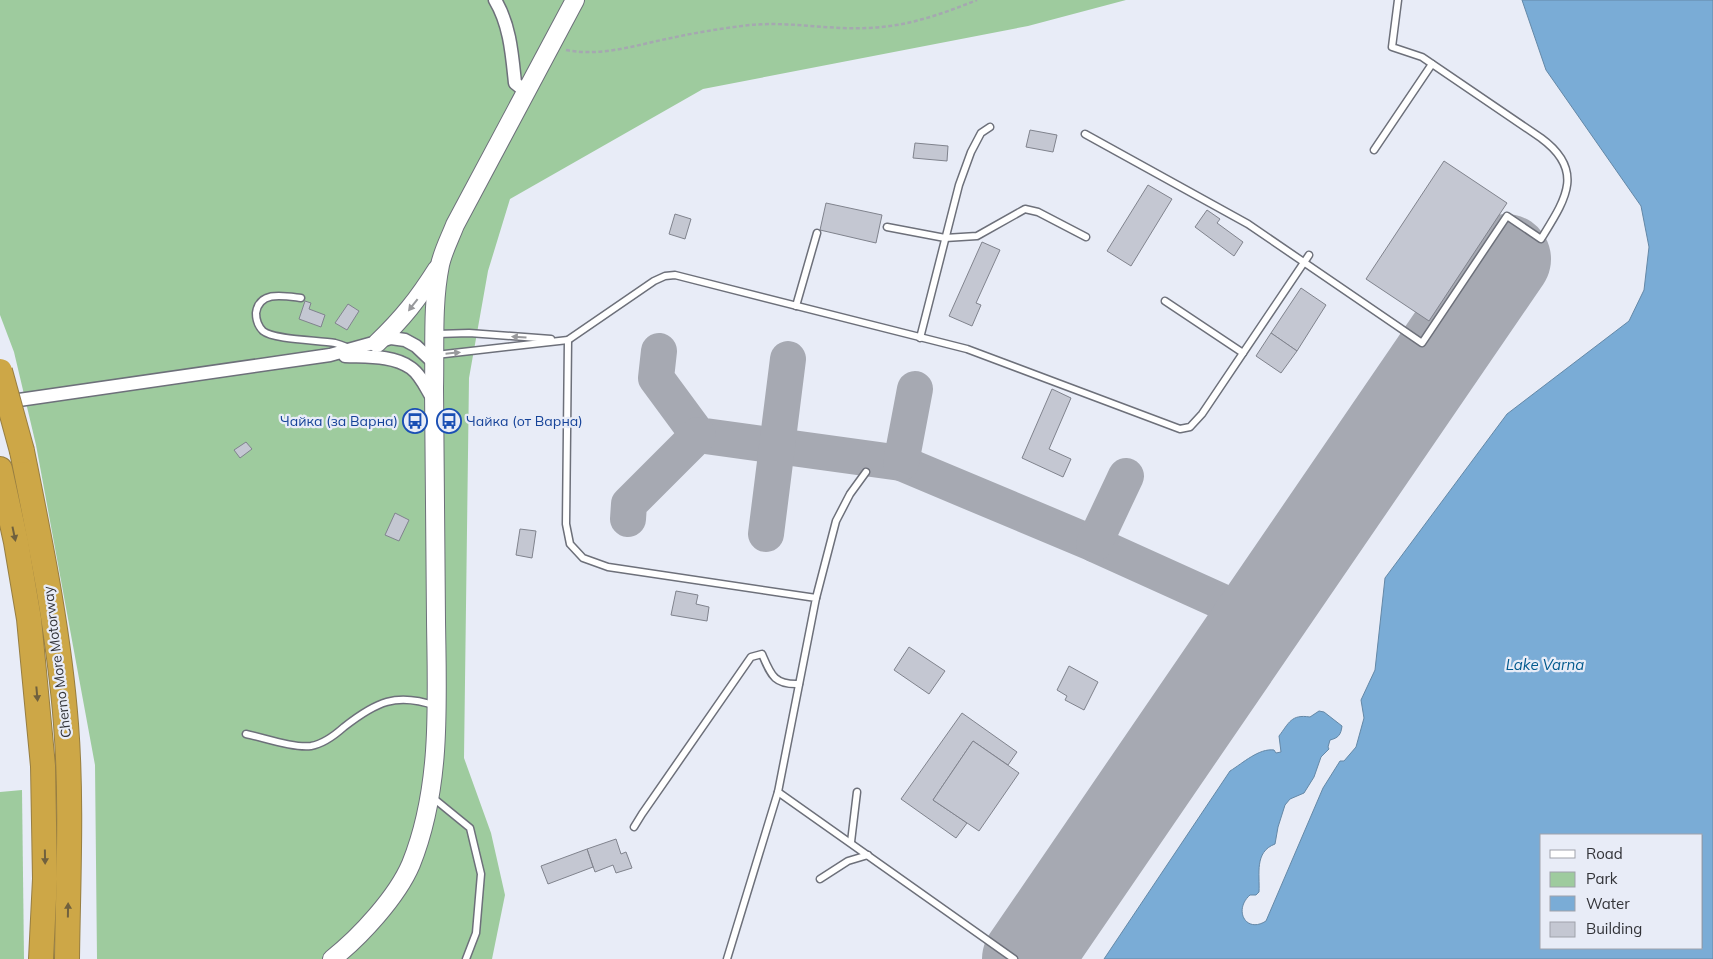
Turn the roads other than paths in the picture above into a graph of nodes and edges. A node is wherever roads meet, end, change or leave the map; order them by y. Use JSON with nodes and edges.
{"nodes":[{"id":1,"x":495,"y":0,"type":"edge"},
{"id":2,"x":575,"y":0,"type":"edge"},
{"id":3,"x":1398,"y":0,"type":"edge"},
{"id":4,"x":1432,"y":64,"type":"junction"},
{"id":5,"x":526,"y":91,"type":"junction"},
{"id":6,"x":990,"y":127,"type":"dead end"},
{"id":7,"x":1085,"y":134,"type":"dead end"},
{"id":8,"x":1374,"y":150,"type":"dead end"},
{"id":9,"x":887,"y":227,"type":"dead end"},
{"id":10,"x":817,"y":233,"type":"dead end"},
{"id":11,"x":1086,"y":237,"type":"dead end"},
{"id":12,"x":945,"y":238,"type":"junction"},
{"id":13,"x":1309,"y":254,"type":"dead end"},
{"id":14,"x":440,"y":264,"type":"junction"},
{"id":15,"x":1303,"y":264,"type":"junction"},
{"id":16,"x":301,"y":298,"type":"dead end"},
{"id":17,"x":1165,"y":301,"type":"dead end"},
{"id":18,"x":796,"y":306,"type":"junction"},
{"id":19,"x":435,"y":334,"type":"junction"},
{"id":20,"x":920,"y":338,"type":"junction"},
{"id":21,"x":568,"y":340,"type":"junction"},
{"id":22,"x":378,"y":343,"type":"junction"},
{"id":23,"x":352,"y":350,"type":"junction"},
{"id":24,"x":1243,"y":353,"type":"junction"},
{"id":25,"x":330,"y":355,"type":"junction"},
{"id":26,"x":430,"y":356,"type":"junction"},
{"id":27,"x":399,"y":362,"type":"junction"},
{"id":28,"x":0,"y":370,"type":"edge"},
{"id":29,"x":434,"y":402,"type":"junction"},
{"id":30,"x":0,"y":403,"type":"edge"},
{"id":31,"x":0,"y":469,"type":"edge"},
{"id":32,"x":866,"y":472,"type":"dead end"},
{"id":33,"x":816,"y":598,"type":"junction"},
{"id":34,"x":799,"y":684,"type":"junction"},
{"id":35,"x":437,"y":706,"type":"junction"},
{"id":36,"x":246,"y":734,"type":"dead end"},
{"id":37,"x":778,"y":792,"type":"junction"},
{"id":38,"x":857,"y":792,"type":"dead end"},
{"id":39,"x":430,"y":795,"type":"junction"},
{"id":40,"x":634,"y":827,"type":"dead end"},
{"id":41,"x":851,"y":842,"type":"junction"},
{"id":42,"x":868,"y":855,"type":"junction"},
{"id":43,"x":820,"y":879,"type":"dead end"},
{"id":44,"x":41,"y":959,"type":"edge"},
{"id":45,"x":67,"y":959,"type":"edge"},
{"id":46,"x":332,"y":959,"type":"edge"},
{"id":47,"x":466,"y":959,"type":"edge"},
{"id":48,"x":727,"y":959,"type":"edge"},
{"id":49,"x":1014,"y":959,"type":"edge"}],
"edges":[{"from":1,"to":5,"type":"street"},
{"from":2,"to":5,"type":"street"},
{"from":3,"to":4,"type":"lane"},
{"from":4,"to":8,"type":"lane"},
{"from":4,"to":15,"type":"lane"},
{"from":5,"to":14,"type":"street"},
{"from":6,"to":12,"type":"lane"},
{"from":7,"to":15,"type":"lane"},
{"from":9,"to":12,"type":"lane"},
{"from":10,"to":18,"type":"lane"},
{"from":11,"to":12,"type":"lane"},
{"from":12,"to":20,"type":"lane"},
{"from":13,"to":15,"type":"lane"},
{"from":14,"to":19,"type":"street"},
{"from":14,"to":22,"type":"street","one_way":true},
{"from":15,"to":24,"type":"lane"},
{"from":16,"to":23,"type":"lane"},
{"from":17,"to":24,"type":"lane"},
{"from":18,"to":20,"type":"lane"},
{"from":18,"to":21,"type":"lane"},
{"from":21,"to":19,"type":"lane","one_way":true},
{"from":19,"to":26,"type":"street"},
{"from":20,"to":24,"type":"lane"},
{"from":26,"to":21,"type":"lane","one_way":true},
{"from":21,"to":33,"type":"lane"},
{"from":22,"to":23,"type":"street"},
{"from":22,"to":26,"type":"street"},
{"from":23,"to":25,"type":"street"},
{"from":25,"to":27,"type":"street"},
{"from":25,"to":30,"type":"street"},
{"from":26,"to":27,"type":"street"},
{"from":26,"to":29,"type":"street"},
{"from":27,"to":29,"type":"street"},
{"from":45,"to":28,"type":"highway","name":"Cherno More Motorway","one_way":true,"bridge":true},
{"from":29,"to":35,"type":"street"},
{"from":31,"to":44,"type":"highway","name":"Cherno More Motorway","one_way":true},
{"from":32,"to":33,"type":"lane"},
{"from":33,"to":34,"type":"lane"},
{"from":34,"to":37,"type":"lane"},
{"from":34,"to":40,"type":"lane"},
{"from":35,"to":36,"type":"lane"},
{"from":35,"to":39,"type":"street"},
{"from":37,"to":41,"type":"lane"},
{"from":37,"to":48,"type":"lane"},
{"from":38,"to":41,"type":"lane"},
{"from":39,"to":46,"type":"street"},
{"from":39,"to":47,"type":"lane"},
{"from":41,"to":42,"type":"lane"},
{"from":42,"to":43,"type":"lane"},
{"from":42,"to":49,"type":"lane"}]}
